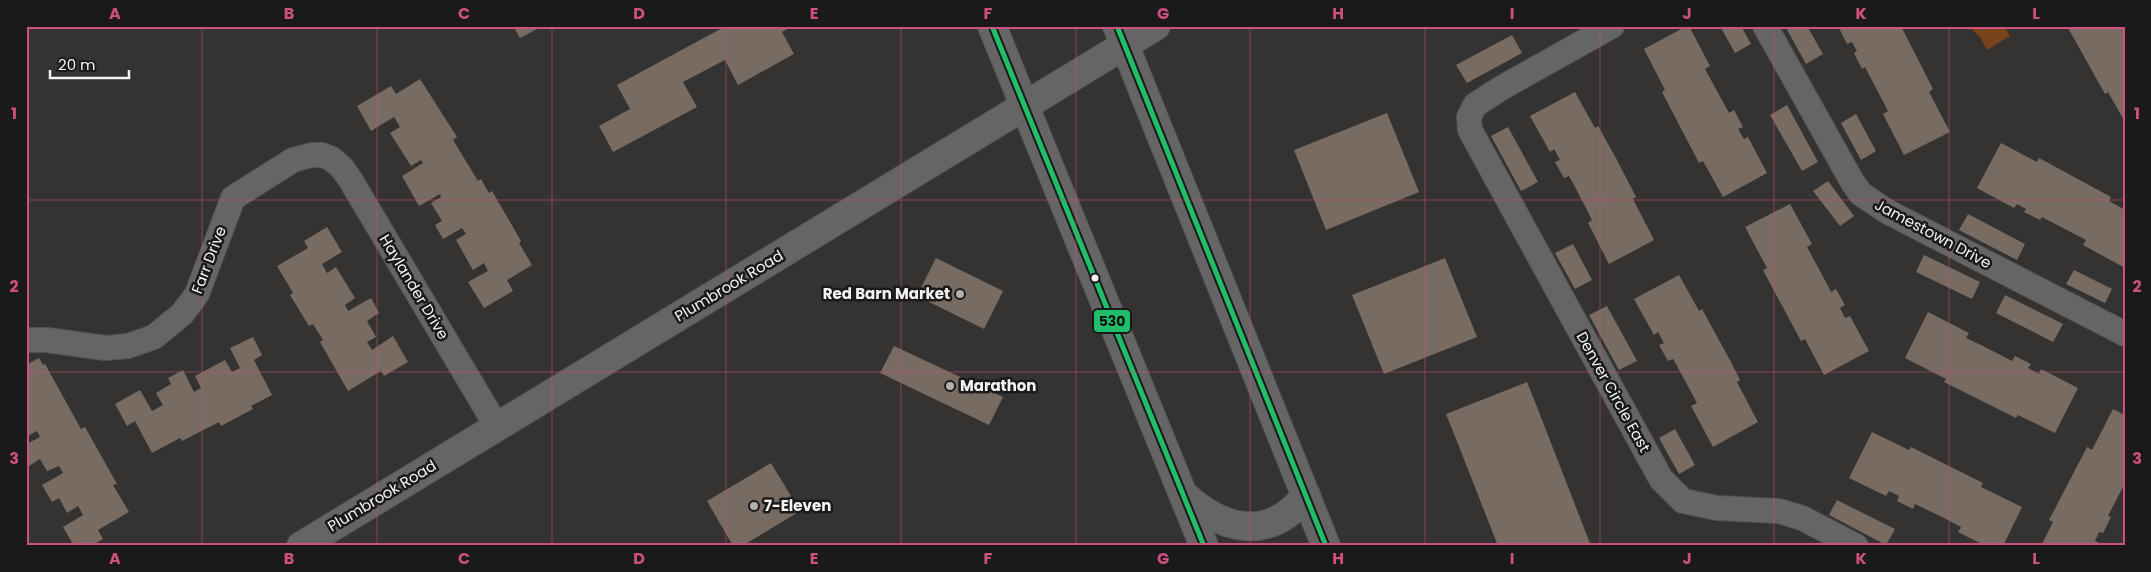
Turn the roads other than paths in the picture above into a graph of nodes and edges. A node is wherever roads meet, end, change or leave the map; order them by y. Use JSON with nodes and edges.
{"nodes":[{"id":1,"x":992,"y":26,"type":"edge"},
{"id":2,"x":1156,"y":26,"type":"edge"},
{"id":3,"x":1612,"y":26,"type":"edge"},
{"id":4,"x":1765,"y":26,"type":"edge"},
{"id":5,"x":1121,"y":36,"type":"edge"},
{"id":6,"x":1025,"y":107,"type":"junction"},
{"id":7,"x":322,"y":155,"type":"joint"},
{"id":8,"x":2125,"y":334,"type":"edge"},
{"id":9,"x":26,"y":340,"type":"edge"},
{"id":10,"x":497,"y":427,"type":"junction"},
{"id":11,"x":1183,"y":495,"type":"junction"},
{"id":12,"x":1306,"y":495,"type":"junction"},
{"id":13,"x":301,"y":546,"type":"edge"},
{"id":14,"x":1204,"y":546,"type":"edge"},
{"id":15,"x":1326,"y":546,"type":"edge"},
{"id":16,"x":1856,"y":546,"type":"edge"}],
"edges":[{"from":1,"to":6,"type":"main road"},
{"from":2,"to":5,"type":"main road","name":"Plumbrook Road"},
{"from":3,"to":16,"type":"street","name":"Denver Circle East"},
{"from":4,"to":8,"type":"street","name":"Jamestown Drive"},
{"from":5,"to":6,"type":"main road","name":"Plumbrook Road"},
{"from":5,"to":12,"type":"main road"},
{"from":6,"to":10,"type":"main road","name":"Plumbrook Road"},
{"from":6,"to":11,"type":"main road"},
{"from":7,"to":9,"type":"street","name":"Farr Drive"},
{"from":7,"to":10,"type":"street","name":"Haylander Drive"},
{"from":10,"to":13,"type":"main road","name":"Plumbrook Road"},
{"from":11,"to":12,"type":"main road"},
{"from":11,"to":14,"type":"main road"},
{"from":12,"to":15,"type":"main road"}]}
